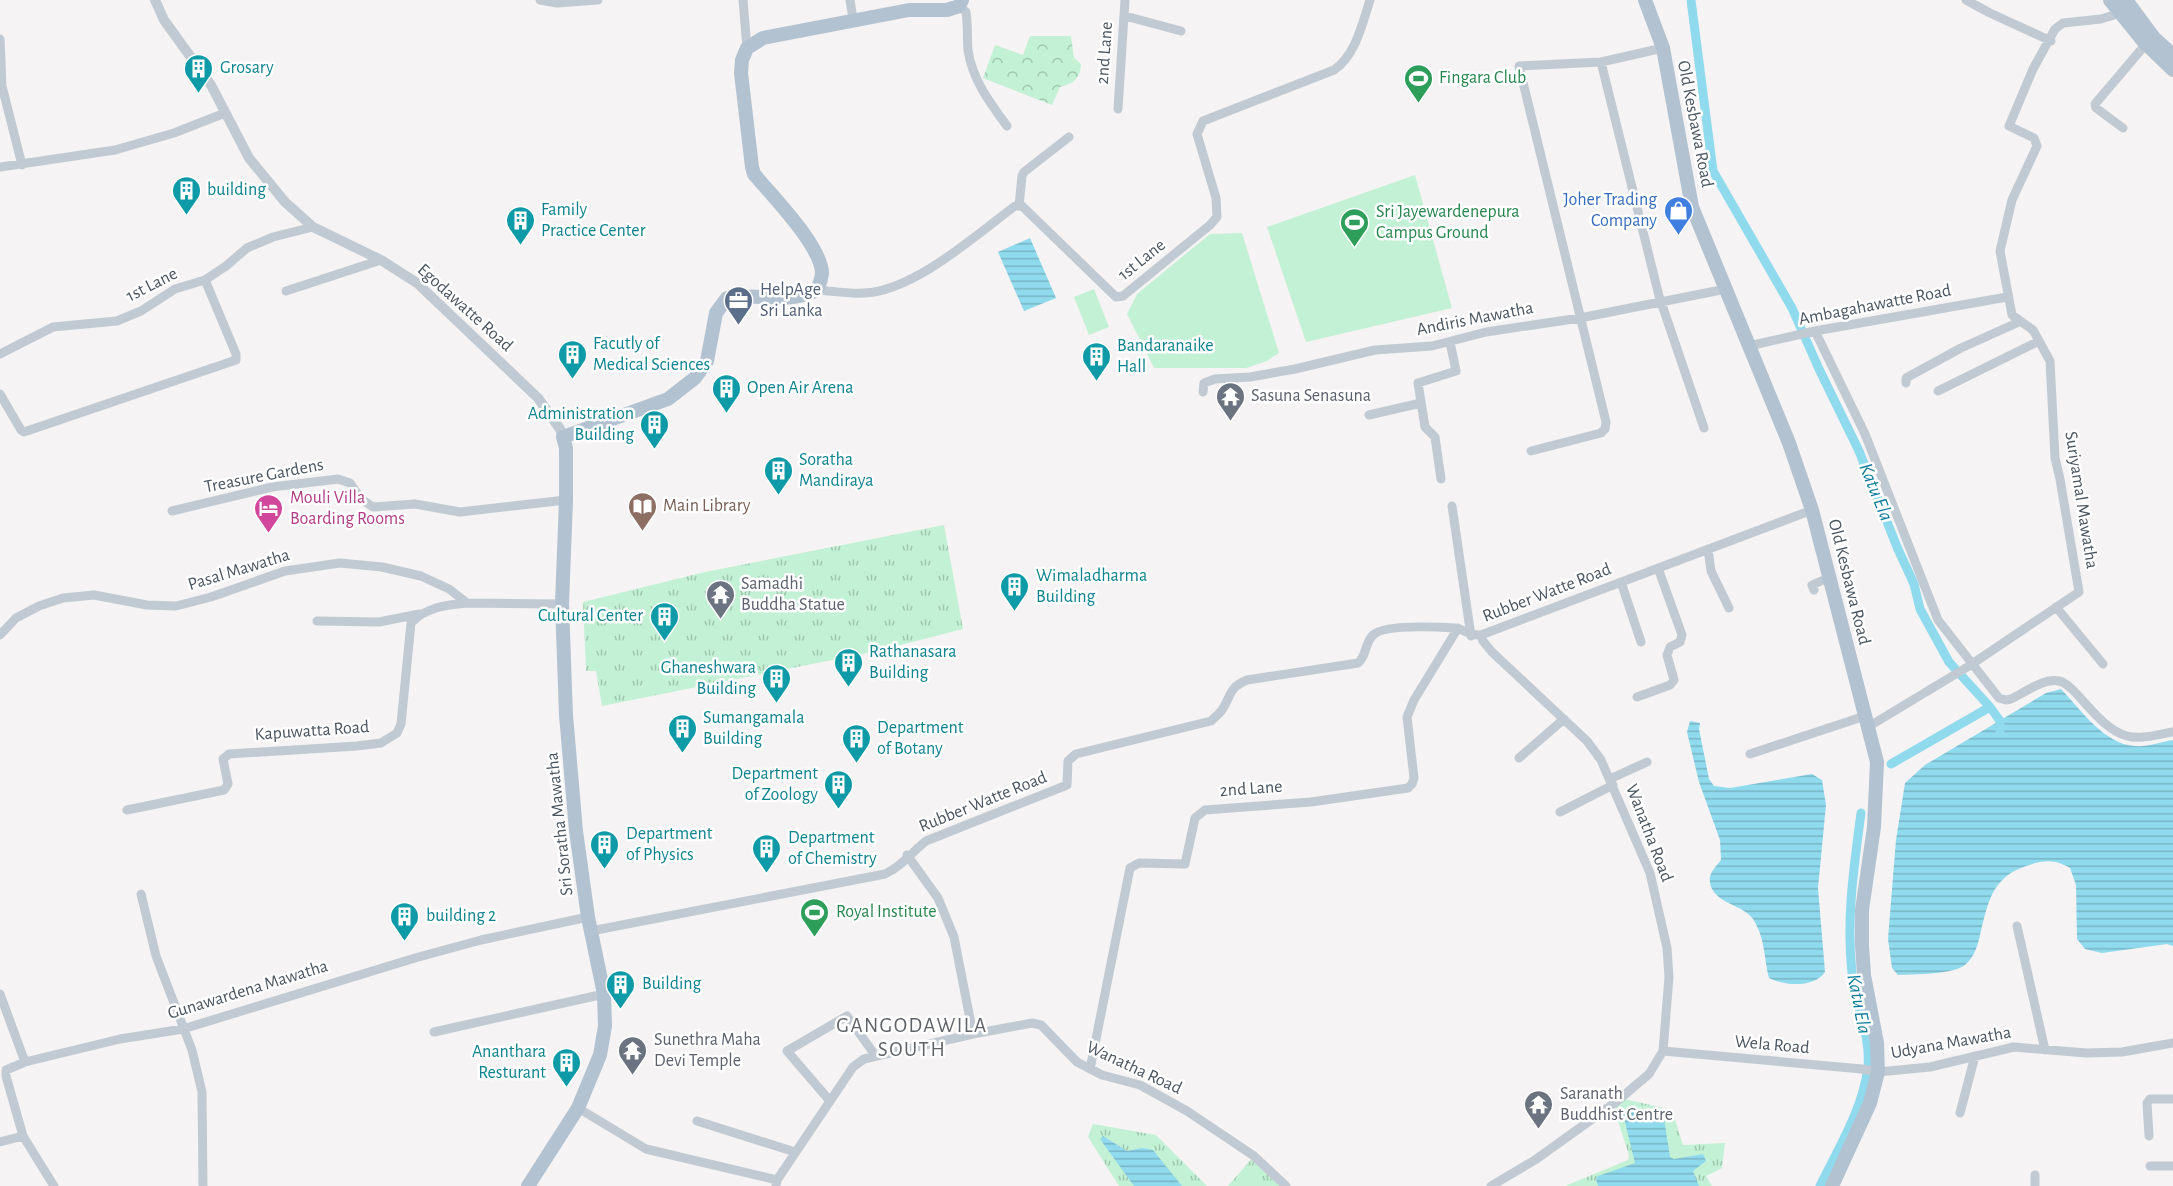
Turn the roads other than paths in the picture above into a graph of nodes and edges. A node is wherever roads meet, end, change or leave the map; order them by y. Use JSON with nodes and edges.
{"nodes":[{"id":1,"x":155,"y":0,"type":"edge"},
{"id":2,"x":540,"y":0,"type":"edge"},
{"id":3,"x":598,"y":0,"type":"edge"},
{"id":4,"x":743,"y":0,"type":"edge"},
{"id":5,"x":850,"y":0,"type":"edge"},
{"id":6,"x":1125,"y":0,"type":"edge"},
{"id":7,"x":1370,"y":0,"type":"edge"},
{"id":8,"x":1645,"y":0,"type":"edge"},
{"id":9,"x":1966,"y":0,"type":"edge"},
{"id":10,"x":2110,"y":0,"type":"edge"},
{"id":11,"x":961,"y":3,"type":"edge"},
{"id":12,"x":2123,"y":7,"type":"edge"},
{"id":13,"x":1125,"y":16,"type":"junction"},
{"id":14,"x":853,"y":19,"type":"junction"},
{"id":15,"x":1181,"y":31,"type":"dead end"},
{"id":16,"x":0,"y":39,"type":"edge"},
{"id":17,"x":2051,"y":41,"type":"junction"},
{"id":18,"x":2146,"y":44,"type":"junction"},
{"id":19,"x":747,"y":48,"type":"junction"},
{"id":20,"x":1663,"y":48,"type":"junction"},
{"id":21,"x":2173,"y":56,"type":"edge"},
{"id":22,"x":1601,"y":62,"type":"junction"},
{"id":23,"x":2173,"y":70,"type":"edge"},
{"id":24,"x":1,"y":76,"type":"edge"},
{"id":25,"x":1118,"y":109,"type":"dead end"},
{"id":26,"x":225,"y":113,"type":"junction"},
{"id":27,"x":1008,"y":126,"type":"dead end"},
{"id":28,"x":2123,"y":128,"type":"dead end"},
{"id":29,"x":1069,"y":137,"type":"dead end"},
{"id":30,"x":22,"y":165,"type":"junction"},
{"id":31,"x":0,"y":167,"type":"edge"},
{"id":32,"x":1019,"y":206,"type":"junction"},
{"id":33,"x":313,"y":227,"type":"junction"},
{"id":34,"x":381,"y":260,"type":"junction"},
{"id":35,"x":205,"y":280,"type":"junction"},
{"id":36,"x":1726,"y":289,"type":"junction"},
{"id":37,"x":286,"y":291,"type":"dead end"},
{"id":38,"x":817,"y":291,"type":"junction"},
{"id":39,"x":2007,"y":297,"type":"junction"},
{"id":40,"x":1661,"y":302,"type":"junction"},
{"id":41,"x":1580,"y":318,"type":"junction"},
{"id":42,"x":2019,"y":322,"type":"junction"},
{"id":43,"x":1815,"y":331,"type":"junction"},
{"id":44,"x":2039,"y":341,"type":"junction"},
{"id":45,"x":1450,"y":342,"type":"junction"},
{"id":46,"x":1749,"y":346,"type":"junction"},
{"id":47,"x":0,"y":354,"type":"edge"},
{"id":48,"x":1906,"y":383,"type":"dead end"},
{"id":49,"x":1938,"y":391,"type":"dead end"},
{"id":50,"x":1203,"y":392,"type":"dead end"},
{"id":51,"x":0,"y":394,"type":"edge"},
{"id":52,"x":1421,"y":403,"type":"junction"},
{"id":53,"x":1369,"y":414,"type":"dead end"},
{"id":54,"x":1704,"y":428,"type":"dead end"},
{"id":55,"x":563,"y":437,"type":"junction"},
{"id":56,"x":1531,"y":451,"type":"dead end"},
{"id":57,"x":1441,"y":479,"type":"dead end"},
{"id":58,"x":566,"y":500,"type":"junction"},
{"id":59,"x":1452,"y":506,"type":"dead end"},
{"id":60,"x":1812,"y":510,"type":"junction"},
{"id":61,"x":171,"y":511,"type":"dead end"},
{"id":62,"x":1708,"y":549,"type":"junction"},
{"id":63,"x":1658,"y":568,"type":"junction"},
{"id":64,"x":1828,"y":578,"type":"junction"},
{"id":65,"x":1621,"y":582,"type":"junction"},
{"id":66,"x":1814,"y":590,"type":"dead end"},
{"id":67,"x":467,"y":603,"type":"junction"},
{"id":68,"x":562,"y":604,"type":"junction"},
{"id":69,"x":2056,"y":607,"type":"junction"},
{"id":70,"x":1729,"y":608,"type":"dead end"},
{"id":71,"x":420,"y":614,"type":"junction"},
{"id":72,"x":318,"y":621,"type":"dead end"},
{"id":73,"x":1458,"y":628,"type":"junction"},
{"id":74,"x":0,"y":635,"type":"edge"},
{"id":75,"x":1476,"y":636,"type":"junction"},
{"id":76,"x":1641,"y":642,"type":"dead end"},
{"id":77,"x":2103,"y":664,"type":"dead end"},
{"id":78,"x":1970,"y":665,"type":"junction"},
{"id":79,"x":1637,"y":697,"type":"dead end"},
{"id":80,"x":1564,"y":719,"type":"junction"},
{"id":81,"x":1866,"y":721,"type":"junction"},
{"id":82,"x":2173,"y":732,"type":"edge"},
{"id":83,"x":1750,"y":754,"type":"dead end"},
{"id":84,"x":1519,"y":758,"type":"dead end"},
{"id":85,"x":1647,"y":762,"type":"dead end"},
{"id":86,"x":1612,"y":782,"type":"junction"},
{"id":87,"x":128,"y":810,"type":"dead end"},
{"id":88,"x":1560,"y":812,"type":"dead end"},
{"id":89,"x":907,"y":855,"type":"junction"},
{"id":90,"x":141,"y":894,"type":"dead end"},
{"id":91,"x":590,"y":924,"type":"junction"},
{"id":92,"x":2017,"y":926,"type":"dead end"},
{"id":93,"x":0,"y":994,"type":"edge"},
{"id":94,"x":604,"y":994,"type":"junction"},
{"id":95,"x":183,"y":1029,"type":"junction"},
{"id":96,"x":434,"y":1032,"type":"dead end"},
{"id":97,"x":973,"y":1034,"type":"junction"},
{"id":98,"x":2173,"y":1043,"type":"edge"},
{"id":99,"x":2045,"y":1050,"type":"junction"},
{"id":100,"x":1663,"y":1052,"type":"junction"},
{"id":101,"x":875,"y":1055,"type":"junction"},
{"id":102,"x":1975,"y":1056,"type":"junction"},
{"id":103,"x":25,"y":1062,"type":"junction"},
{"id":104,"x":1090,"y":1068,"type":"junction"},
{"id":105,"x":1875,"y":1072,"type":"junction"},
{"id":106,"x":2173,"y":1099,"type":"edge"},
{"id":107,"x":830,"y":1101,"type":"junction"},
{"id":108,"x":578,"y":1108,"type":"junction"},
{"id":109,"x":1960,"y":1113,"type":"dead end"},
{"id":110,"x":697,"y":1120,"type":"dead end"},
{"id":111,"x":23,"y":1136,"type":"junction"},
{"id":112,"x":2149,"y":1136,"type":"dead end"},
{"id":113,"x":0,"y":1142,"type":"edge"},
{"id":114,"x":795,"y":1152,"type":"junction"},
{"id":115,"x":2150,"y":1166,"type":"dead end"},
{"id":116,"x":2173,"y":1166,"type":"edge"},
{"id":117,"x":2035,"y":1175,"type":"dead end"},
{"id":118,"x":776,"y":1183,"type":"edge"},
{"id":119,"x":54,"y":1186,"type":"edge"},
{"id":120,"x":203,"y":1186,"type":"edge"},
{"id":121,"x":528,"y":1186,"type":"edge"},
{"id":122,"x":1286,"y":1186,"type":"edge"},
{"id":123,"x":1491,"y":1186,"type":"edge"},
{"id":124,"x":1832,"y":1186,"type":"edge"},
{"id":125,"x":2035,"y":1186,"type":"edge"}],
"edges":[{"from":1,"to":26,"type":"street","name":"Egodawatte Road"},
{"from":2,"to":3,"type":"street"},
{"from":4,"to":19,"type":"street"},
{"from":5,"to":14,"type":"street"},
{"from":6,"to":13,"type":"street","name":"2nd Lane"},
{"from":7,"to":32,"type":"street","name":"1st Lane"},
{"from":8,"to":20,"type":"main road","name":"Old Kesbawa Road"},
{"from":9,"to":17,"type":"street"},
{"from":10,"to":12,"type":"main road"},
{"from":11,"to":14,"type":"main road"},
{"from":11,"to":27,"type":"street"},
{"from":12,"to":17,"type":"street","name":"Suriyamal Mawatha"},
{"from":12,"to":18,"type":"main road"},
{"from":12,"to":21,"type":"main road"},
{"from":13,"to":15,"type":"street"},
{"from":13,"to":25,"type":"street","name":"2nd Lane"},
{"from":14,"to":19,"type":"main road"},
{"from":16,"to":24,"type":"street"},
{"from":17,"to":39,"type":"street","name":"Suriyamal Mawatha"},
{"from":18,"to":23,"type":"main road"},
{"from":18,"to":28,"type":"street"},
{"from":19,"to":38,"type":"main road"},
{"from":20,"to":22,"type":"street"},
{"from":20,"to":36,"type":"main road","name":"Old Kesbawa Road"},
{"from":22,"to":40,"type":"street"},
{"from":22,"to":41,"type":"street"},
{"from":24,"to":30,"type":"street"},
{"from":26,"to":30,"type":"street"},
{"from":26,"to":33,"type":"street","name":"Egodawatte Road"},
{"from":29,"to":32,"type":"street"},
{"from":30,"to":31,"type":"street"},
{"from":32,"to":38,"type":"street"},
{"from":33,"to":34,"type":"street","name":"Egodawatte Road"},
{"from":33,"to":35,"type":"street","name":"1st Lane"},
{"from":34,"to":37,"type":"street"},
{"from":34,"to":55,"type":"street","name":"Egodawatte Road"},
{"from":35,"to":47,"type":"street","name":"1st Lane"},
{"from":35,"to":51,"type":"street"},
{"from":36,"to":40,"type":"street","name":"Andiris Mawatha"},
{"from":36,"to":46,"type":"main road","name":"Old Kesbawa Road"},
{"from":38,"to":55,"type":"main road"},
{"from":39,"to":42,"type":"street","name":"Suriyamal Mawatha"},
{"from":39,"to":43,"type":"street","name":"Ambagahawatte Road"},
{"from":40,"to":41,"type":"street","name":"Andiris Mawatha"},
{"from":40,"to":54,"type":"street"},
{"from":41,"to":45,"type":"street","name":"Andiris Mawatha"},
{"from":41,"to":56,"type":"street"},
{"from":42,"to":44,"type":"street","name":"Suriyamal Mawatha"},
{"from":42,"to":48,"type":"street"},
{"from":43,"to":46,"type":"street","name":"Ambagahawatte Road"},
{"from":43,"to":78,"type":"street"},
{"from":44,"to":49,"type":"street"},
{"from":44,"to":69,"type":"street","name":"Suriyamal Mawatha"},
{"from":45,"to":50,"type":"street","name":"Andiris Mawatha"},
{"from":45,"to":52,"type":"street"},
{"from":46,"to":60,"type":"main road","name":"Old Kesbawa Road"},
{"from":52,"to":53,"type":"street"},
{"from":52,"to":57,"type":"street"},
{"from":55,"to":58,"type":"main road","name":"Sri Soratha Mawatha"},
{"from":58,"to":61,"type":"street","name":"Treasure Gardens"},
{"from":58,"to":68,"type":"main road","name":"Sri Soratha Mawatha"},
{"from":59,"to":75,"type":"street"},
{"from":60,"to":62,"type":"street","name":"Rubber Watte Road"},
{"from":60,"to":64,"type":"main road","name":"Old Kesbawa Road"},
{"from":62,"to":63,"type":"street","name":"Rubber Watte Road"},
{"from":62,"to":70,"type":"street"},
{"from":63,"to":65,"type":"street","name":"Rubber Watte Road"},
{"from":63,"to":79,"type":"street"},
{"from":64,"to":66,"type":"street"},
{"from":64,"to":81,"type":"main road","name":"Old Kesbawa Road"},
{"from":65,"to":75,"type":"street","name":"Rubber Watte Road"},
{"from":65,"to":76,"type":"street"},
{"from":67,"to":68,"type":"street"},
{"from":67,"to":71,"type":"street"},
{"from":67,"to":74,"type":"street","name":"Pasal Mawatha"},
{"from":68,"to":91,"type":"main road","name":"Sri Soratha Mawatha"},
{"from":69,"to":77,"type":"street"},
{"from":69,"to":78,"type":"street","name":"Suriyamal Mawatha"},
{"from":71,"to":72,"type":"street"},
{"from":71,"to":87,"type":"street","name":"Kapuwatta Road"},
{"from":73,"to":75,"type":"street","name":"Rubber Watte Road"},
{"from":73,"to":89,"type":"street","name":"Rubber Watte Road"},
{"from":73,"to":104,"type":"street","name":"2nd Lane"},
{"from":75,"to":80,"type":"street","name":"Wanatha Road"},
{"from":78,"to":81,"type":"street","name":"Suriyamal Mawatha"},
{"from":78,"to":82,"type":"street"},
{"from":80,"to":84,"type":"street"},
{"from":80,"to":86,"type":"street","name":"Wanatha Road"},
{"from":81,"to":83,"type":"street","name":"Suriyamal Mawatha"},
{"from":81,"to":105,"type":"main road","name":"Old Kesbawa Road"},
{"from":85,"to":86,"type":"street"},
{"from":86,"to":88,"type":"street"},
{"from":86,"to":100,"type":"street","name":"Wanatha Road"},
{"from":89,"to":91,"type":"street","name":"Rubber Watte Road"},
{"from":89,"to":97,"type":"street"},
{"from":90,"to":95,"type":"street"},
{"from":91,"to":94,"type":"main road","name":"Sri Soratha Mawatha"},
{"from":91,"to":95,"type":"street","name":"Gunawardena Mawatha"},
{"from":92,"to":99,"type":"street"},
{"from":93,"to":103,"type":"street"},
{"from":94,"to":96,"type":"street"},
{"from":94,"to":108,"type":"main road","name":"Sri Soratha Mawatha"},
{"from":95,"to":103,"type":"street","name":"Gunawardena Mawatha"},
{"from":95,"to":120,"type":"street"},
{"from":97,"to":101,"type":"street","name":"Wanatha Road"},
{"from":97,"to":104,"type":"street","name":"Wanatha Road"},
{"from":98,"to":99,"type":"street","name":"Udyana Mawatha"},
{"from":99,"to":102,"type":"street","name":"Udyana Mawatha"},
{"from":100,"to":105,"type":"street","name":"Wela Road"},
{"from":100,"to":123,"type":"street"},
{"from":101,"to":107,"type":"street","name":"Wanatha Road"},
{"from":101,"to":107,"type":"street"},
{"from":102,"to":105,"type":"street","name":"Udyana Mawatha"},
{"from":102,"to":109,"type":"street"},
{"from":103,"to":111,"type":"street"},
{"from":104,"to":122,"type":"street","name":"Wanatha Road"},
{"from":105,"to":124,"type":"main road","name":"Old Kesbawa Road"},
{"from":106,"to":112,"type":"street"},
{"from":107,"to":114,"type":"street","name":"Wanatha Road"},
{"from":108,"to":118,"type":"street"},
{"from":108,"to":121,"type":"main road","name":"Sri Soratha Mawatha"},
{"from":110,"to":114,"type":"street"},
{"from":111,"to":113,"type":"street"},
{"from":111,"to":119,"type":"street"},
{"from":114,"to":118,"type":"street","name":"Wanatha Road"},
{"from":115,"to":116,"type":"street"},
{"from":117,"to":125,"type":"street"}]}
